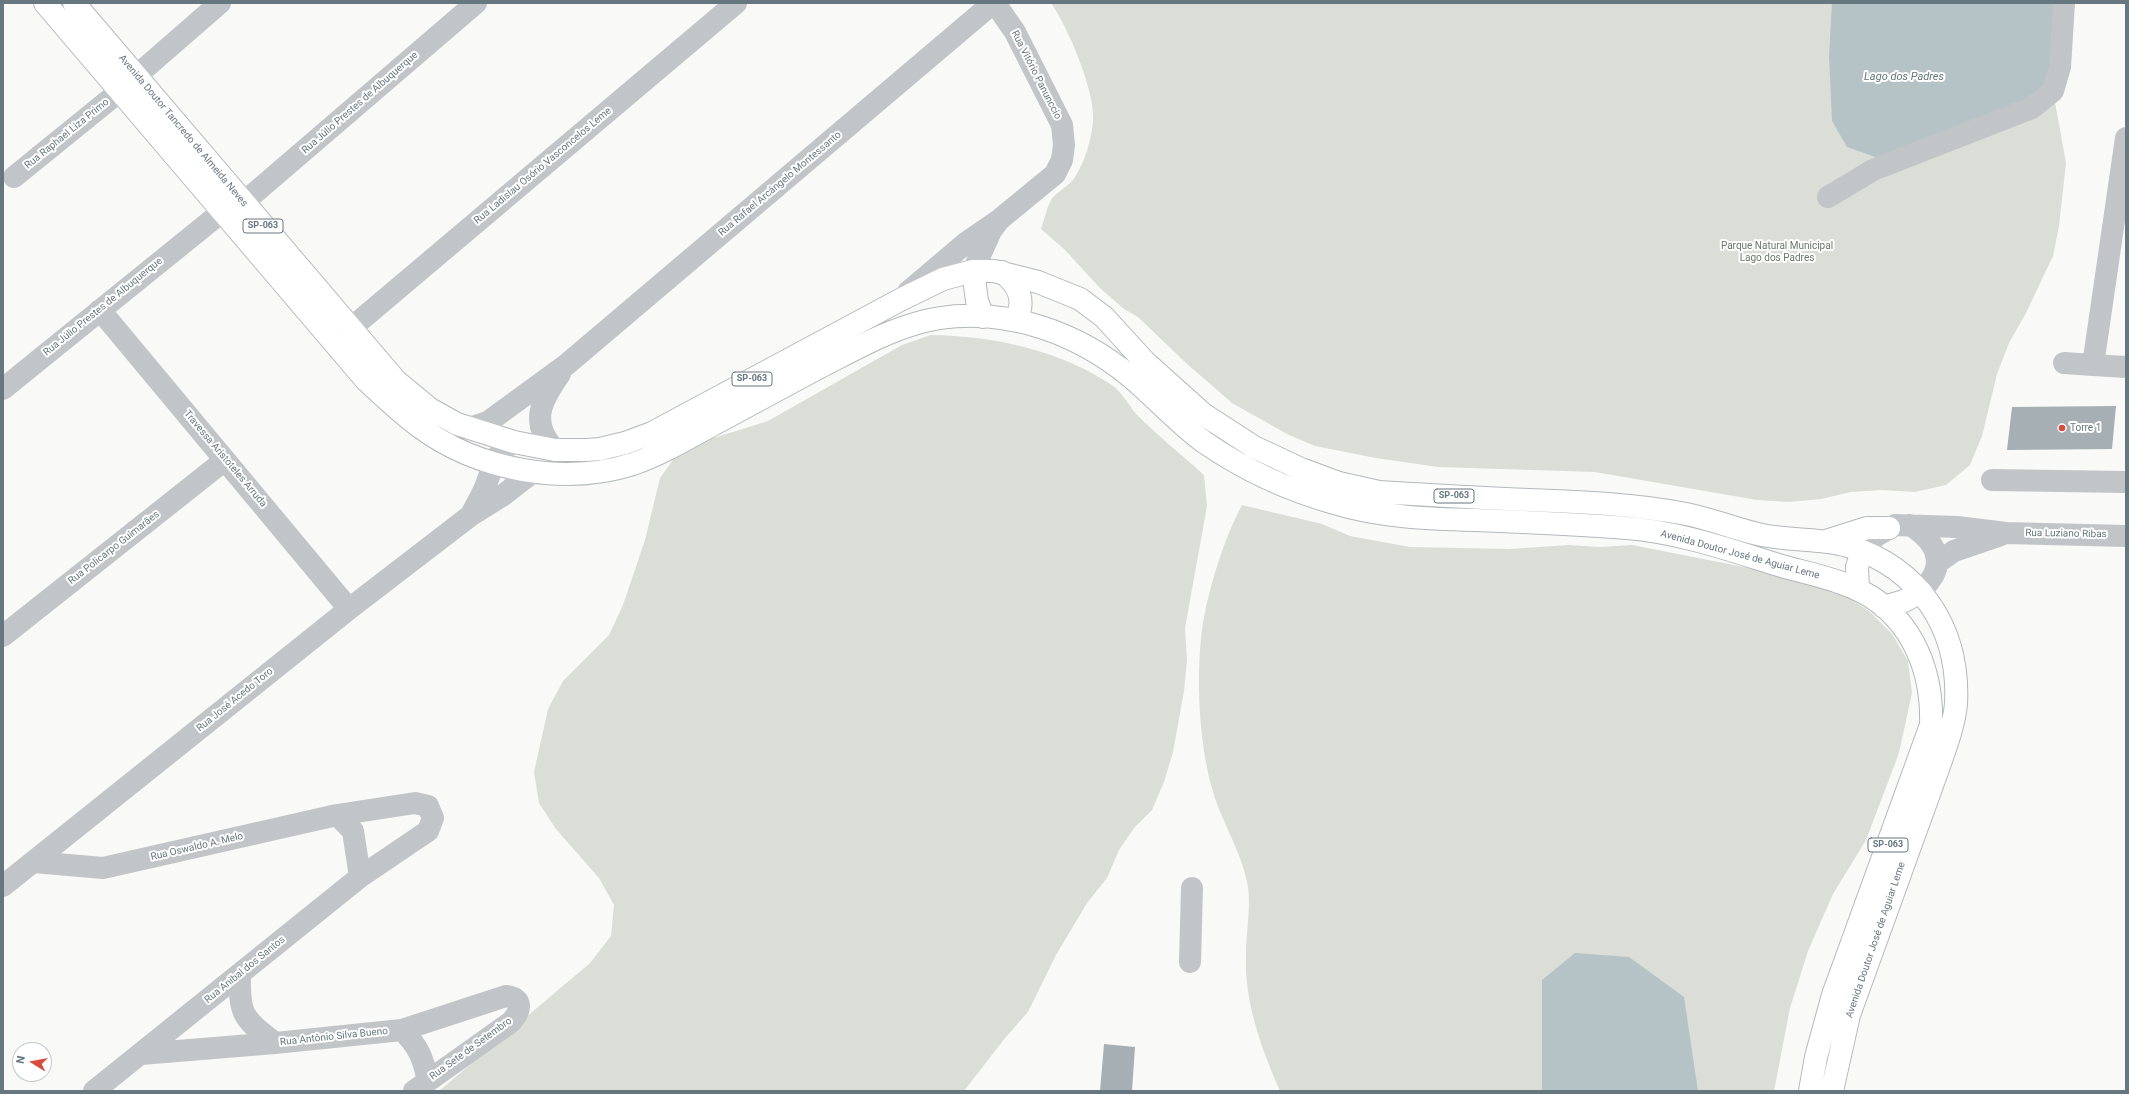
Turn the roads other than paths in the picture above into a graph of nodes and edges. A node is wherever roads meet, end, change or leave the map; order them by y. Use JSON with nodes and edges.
{"nodes":[{"id":1,"x":45,"y":3,"type":"edge"},
{"id":2,"x":74,"y":3,"type":"edge"},
{"id":3,"x":220,"y":3,"type":"edge"},
{"id":4,"x":476,"y":3,"type":"edge"},
{"id":5,"x":736,"y":3,"type":"edge"},
{"id":6,"x":994,"y":3,"type":"edge"},
{"id":7,"x":2064,"y":3,"type":"edge"},
{"id":8,"x":136,"y":76,"type":"junction"},
{"id":9,"x":120,"y":91,"type":"junction"},
{"id":10,"x":2126,"y":138,"type":"edge"},
{"id":11,"x":14,"y":177,"type":"dead end"},
{"id":12,"x":1828,"y":197,"type":"dead end"},
{"id":13,"x":243,"y":203,"type":"junction"},
{"id":14,"x":223,"y":211,"type":"junction"},
{"id":15,"x":999,"y":220,"type":"junction"},
{"id":16,"x":988,"y":267,"type":"junction"},
{"id":17,"x":900,"y":300,"type":"junction"},
{"id":18,"x":100,"y":310,"type":"junction"},
{"id":19,"x":983,"y":317,"type":"junction"},
{"id":20,"x":1015,"y":320,"type":"junction"},
{"id":21,"x":350,"y":329,"type":"junction"},
{"id":22,"x":2064,"y":363,"type":"dead end"},
{"id":23,"x":566,"y":365,"type":"junction"},
{"id":24,"x":2093,"y":365,"type":"junction"},
{"id":25,"x":2126,"y":367,"type":"edge"},
{"id":26,"x":3,"y":389,"type":"edge"},
{"id":27,"x":469,"y":428,"type":"junction"},
{"id":28,"x":514,"y":442,"type":"junction"},
{"id":29,"x":555,"y":450,"type":"junction"},
{"id":30,"x":225,"y":460,"type":"junction"},
{"id":31,"x":492,"y":462,"type":"junction"},
{"id":32,"x":533,"y":472,"type":"junction"},
{"id":33,"x":1992,"y":480,"type":"dead end"},
{"id":34,"x":2126,"y":482,"type":"edge"},
{"id":35,"x":470,"y":516,"type":"junction"},
{"id":36,"x":1910,"y":525,"type":"junction"},
{"id":37,"x":1889,"y":528,"type":"junction"},
{"id":38,"x":2006,"y":533,"type":"junction"},
{"id":39,"x":2126,"y":536,"type":"edge"},
{"id":40,"x":1825,"y":542,"type":"junction"},
{"id":41,"x":1862,"y":551,"type":"junction"},
{"id":42,"x":1937,"y":563,"type":"junction"},
{"id":43,"x":1858,"y":589,"type":"junction"},
{"id":44,"x":1921,"y":592,"type":"junction"},
{"id":45,"x":1884,"y":607,"type":"junction"},
{"id":46,"x":349,"y":609,"type":"junction"},
{"id":47,"x":3,"y":636,"type":"edge"},
{"id":48,"x":337,"y":816,"type":"junction"},
{"id":49,"x":34,"y":862,"type":"junction"},
{"id":50,"x":360,"y":877,"type":"junction"},
{"id":51,"x":3,"y":886,"type":"edge"},
{"id":52,"x":1192,"y":888,"type":"dead end"},
{"id":53,"x":1190,"y":962,"type":"dead end"},
{"id":54,"x":240,"y":974,"type":"junction"},
{"id":55,"x":520,"y":1003,"type":"joint"},
{"id":56,"x":402,"y":1030,"type":"junction"},
{"id":57,"x":275,"y":1043,"type":"junction"},
{"id":58,"x":141,"y":1054,"type":"junction"},
{"id":59,"x":421,"y":1086,"type":"edge"},
{"id":60,"x":94,"y":1091,"type":"edge"},
{"id":61,"x":1810,"y":1091,"type":"edge"},
{"id":62,"x":1832,"y":1091,"type":"edge"}],
"edges":[{"from":1,"to":9,"type":"main road","name":"Avenida Doutor Tancredo de Almeida Neves","number":"SP-063"},
{"from":2,"to":8,"type":"main road","name":"Avenida Doutor Tancredo de Almeida Neves","number":"SP-063"},
{"from":3,"to":8,"type":"street"},
{"from":4,"to":13,"type":"street","name":"Rua Júlio Prestes de Albuquerque"},
{"from":5,"to":21,"type":"street","name":"Rua Ladislau Osório Vasconcelos Leme"},
{"from":6,"to":15,"type":"street","name":"Rua Vitório Panunccio"},
{"from":6,"to":23,"type":"street","name":"Rua Rafael Arcângelo Montessanto"},
{"from":7,"to":12,"type":"street"},
{"from":8,"to":13,"type":"main road","name":"Avenida Doutor Tancredo de Almeida Neves","number":"SP-063"},
{"from":9,"to":11,"type":"street","name":"Rua Raphael Liza Primo"},
{"from":9,"to":14,"type":"main road","name":"Avenida Doutor Tancredo de Almeida Neves","number":"SP-063"},
{"from":10,"to":24,"type":"street"},
{"from":13,"to":21,"type":"main road","name":"Avenida Doutor Tancredo de Almeida Neves","number":"SP-063"},
{"from":14,"to":18,"type":"street","name":"Rua Júlio Prestes de Albuquerque"},
{"from":14,"to":31,"type":"main road","name":"Avenida Doutor Tancredo de Almeida Neves","number":"SP-063"},
{"from":15,"to":16,"type":"street","name":"Rua Vitório Panunccio"},
{"from":15,"to":17,"type":"street","name":"Rua Vitório Panunccio"},
{"from":16,"to":17,"type":"main road","name":"Avenida Doutor Tancredo de Almeida Neves","number":"SP-063"},
{"from":16,"to":19,"type":"main road"},
{"from":16,"to":20,"type":"main road"},
{"from":16,"to":40,"type":"main road","name":"Avenida Doutor José de Aguiar Leme","number":"SP-063"},
{"from":17,"to":29,"type":"main road","name":"Avenida Doutor Tancredo de Almeida Neves","number":"SP-063"},
{"from":18,"to":26,"type":"street","name":"Rua Júlio Prestes de Albuquerque"},
{"from":18,"to":30,"type":"street","name":"Travessa Aristoteles Arruda"},
{"from":19,"to":20,"type":"main road","name":"Avenida Doutor José de Aguiar Leme","number":"SP-063"},
{"from":19,"to":32,"type":"main road","name":"Avenida Doutor Tancredo de Almeida Neves","number":"SP-063"},
{"from":20,"to":43,"type":"main road","name":"Avenida Doutor José de Aguiar Leme","number":"SP-063"},
{"from":21,"to":27,"type":"main road","name":"Avenida Doutor Tancredo de Almeida Neves","number":"SP-063"},
{"from":22,"to":24,"type":"street"},
{"from":23,"to":27,"type":"street","name":"Rua Rafael Arcângelo Montessanto"},
{"from":23,"to":29,"type":"street","name":"Rua Rafael Arcângelo Montessanto"},
{"from":24,"to":25,"type":"street"},
{"from":27,"to":28,"type":"main road","name":"Avenida Doutor Tancredo de Almeida Neves","number":"SP-063"},
{"from":28,"to":29,"type":"main road","name":"Avenida Doutor Tancredo de Almeida Neves","number":"SP-063"},
{"from":28,"to":31,"type":"street"},
{"from":30,"to":46,"type":"street","name":"Travessa Aristoteles Arruda"},
{"from":30,"to":47,"type":"street","name":"Rua Policarpo Guimarães"},
{"from":31,"to":32,"type":"main road","name":"Avenida Doutor Tancredo de Almeida Neves","number":"SP-063"},
{"from":31,"to":35,"type":"street","name":"Rua José Acedo Toro"},
{"from":32,"to":35,"type":"street","name":"Rua José Acedo Toro"},
{"from":33,"to":34,"type":"street"},
{"from":35,"to":46,"type":"street","name":"Rua José Acedo Toro"},
{"from":36,"to":37,"type":"street","name":"Rua Luziano Ribas"},
{"from":36,"to":38,"type":"street","name":"Rua Luziano Ribas"},
{"from":36,"to":42,"type":"street"},
{"from":37,"to":40,"type":"main road"},
{"from":37,"to":41,"type":"street"},
{"from":38,"to":39,"type":"street","name":"Rua Luziano Ribas"},
{"from":38,"to":42,"type":"street","name":"Rua Luziano Ribas"},
{"from":40,"to":41,"type":"main road","name":"Avenida Doutor José de Aguiar Leme","number":"SP-063"},
{"from":41,"to":43,"type":"main road"},
{"from":41,"to":44,"type":"main road","name":"Avenida Doutor José de Aguiar Leme","number":"SP-063"},
{"from":42,"to":44,"type":"street"},
{"from":43,"to":45,"type":"main road","name":"Avenida Doutor José de Aguiar Leme","number":"SP-063"},
{"from":44,"to":45,"type":"main road"},
{"from":44,"to":62,"type":"main road","name":"Avenida Doutor José de Aguiar Leme","number":"SP-063"},
{"from":45,"to":61,"type":"main road","name":"Avenida Doutor José de Aguiar Leme","number":"SP-063"},
{"from":46,"to":49,"type":"street","name":"Rua José Acedo Toro"},
{"from":48,"to":49,"type":"street","name":"Rua Oswaldo A. Melo"},
{"from":48,"to":50,"type":"street"},
{"from":48,"to":50,"type":"street","name":"Rua Oswaldo A. Melo"},
{"from":49,"to":51,"type":"street","name":"Rua José Acedo Toro"},
{"from":50,"to":54,"type":"street","name":"Rua Anibal dos Santos"},
{"from":52,"to":53,"type":"street"},
{"from":54,"to":57,"type":"street"},
{"from":54,"to":58,"type":"street","name":"Rua Anibal dos Santos"},
{"from":55,"to":56,"type":"street","name":"Rua Antônio Silva Bueno"},
{"from":55,"to":59,"type":"street","name":"Rua Sete de Setembro"},
{"from":56,"to":57,"type":"street","name":"Rua Antônio Silva Bueno"},
{"from":56,"to":59,"type":"street"},
{"from":57,"to":58,"type":"street","name":"Rua Antônio Silva Bueno"},
{"from":58,"to":60,"type":"street","name":"Rua Anibal dos Santos"}]}
